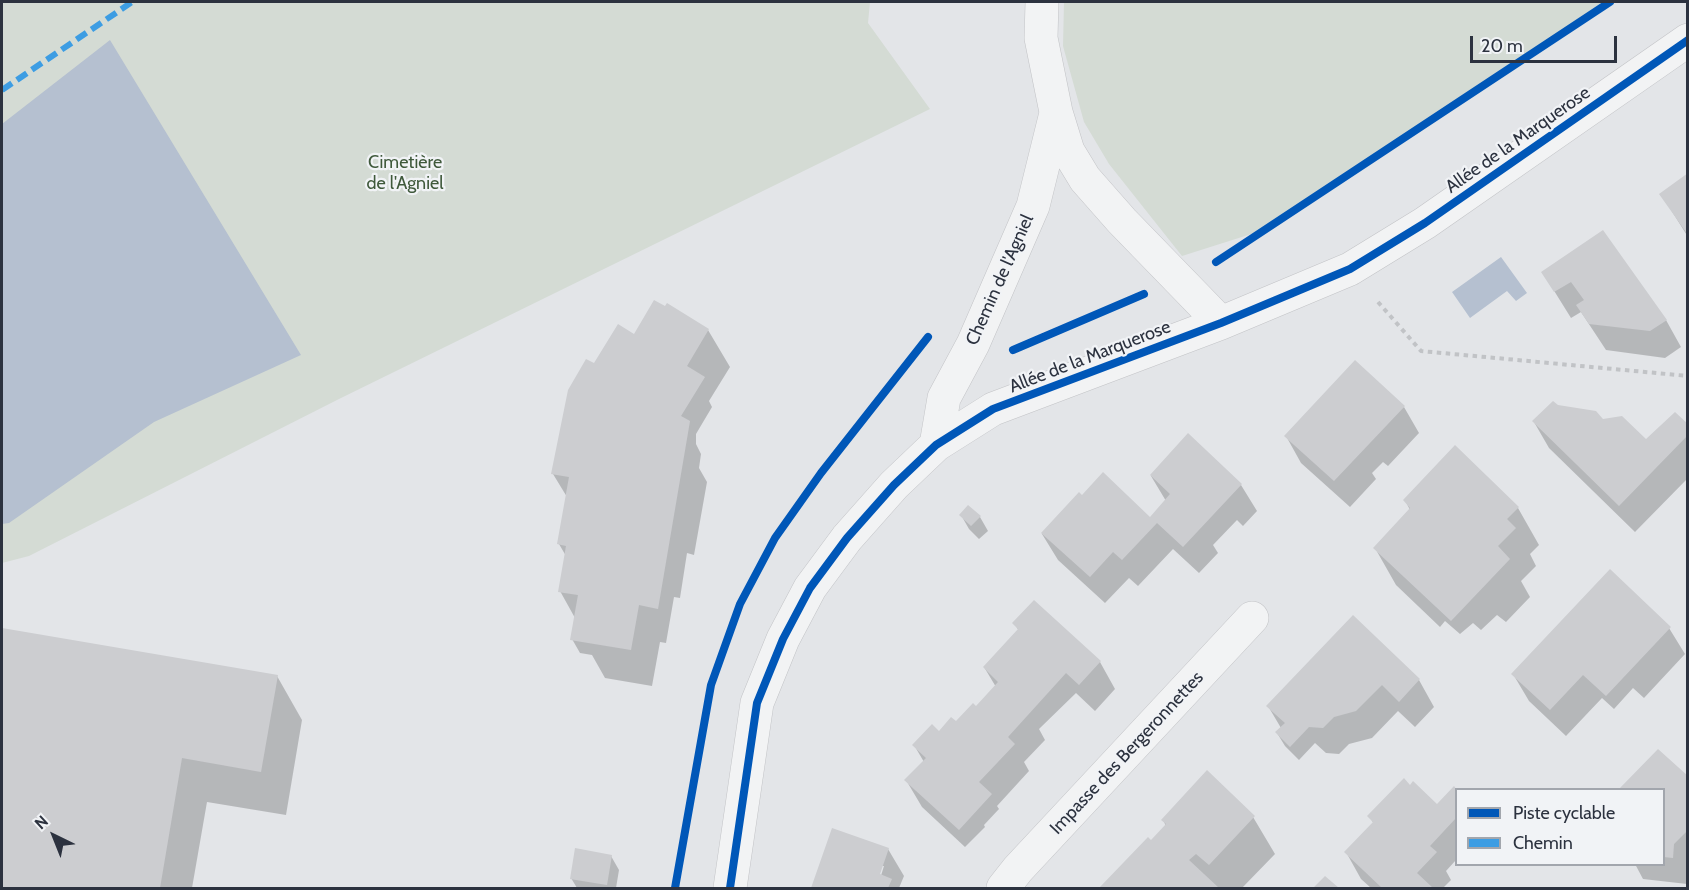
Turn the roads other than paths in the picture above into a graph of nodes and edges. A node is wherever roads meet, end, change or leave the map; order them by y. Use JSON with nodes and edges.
{"nodes":[{"id":1,"x":1042,"y":2,"type":"edge"},
{"id":2,"x":1688,"y":40,"type":"edge"},
{"id":3,"x":1056,"y":112,"type":"junction"},
{"id":4,"x":1221,"y":323,"type":"junction"},
{"id":5,"x":936,"y":445,"type":"junction"},
{"id":6,"x":1252,"y":618,"type":"dead end"},
{"id":7,"x":730,"y":888,"type":"edge"},
{"id":8,"x":1003,"y":888,"type":"edge"}],
"edges":[{"from":1,"to":3,"type":"street","name":"Chemin de l'Agniel"},
{"from":2,"to":4,"type":"street","name":"Allée de la Marquerose"},
{"from":3,"to":4,"type":"street","name":"Chemin de l'Agniel"},
{"from":3,"to":5,"type":"street","name":"Chemin de l'Agniel"},
{"from":4,"to":5,"type":"street","name":"Allée de la Marquerose"},
{"from":5,"to":7,"type":"street","name":"Allée de la Marquerose"},
{"from":6,"to":8,"type":"street","name":"Impasse des Bergeronnettes"}]}
